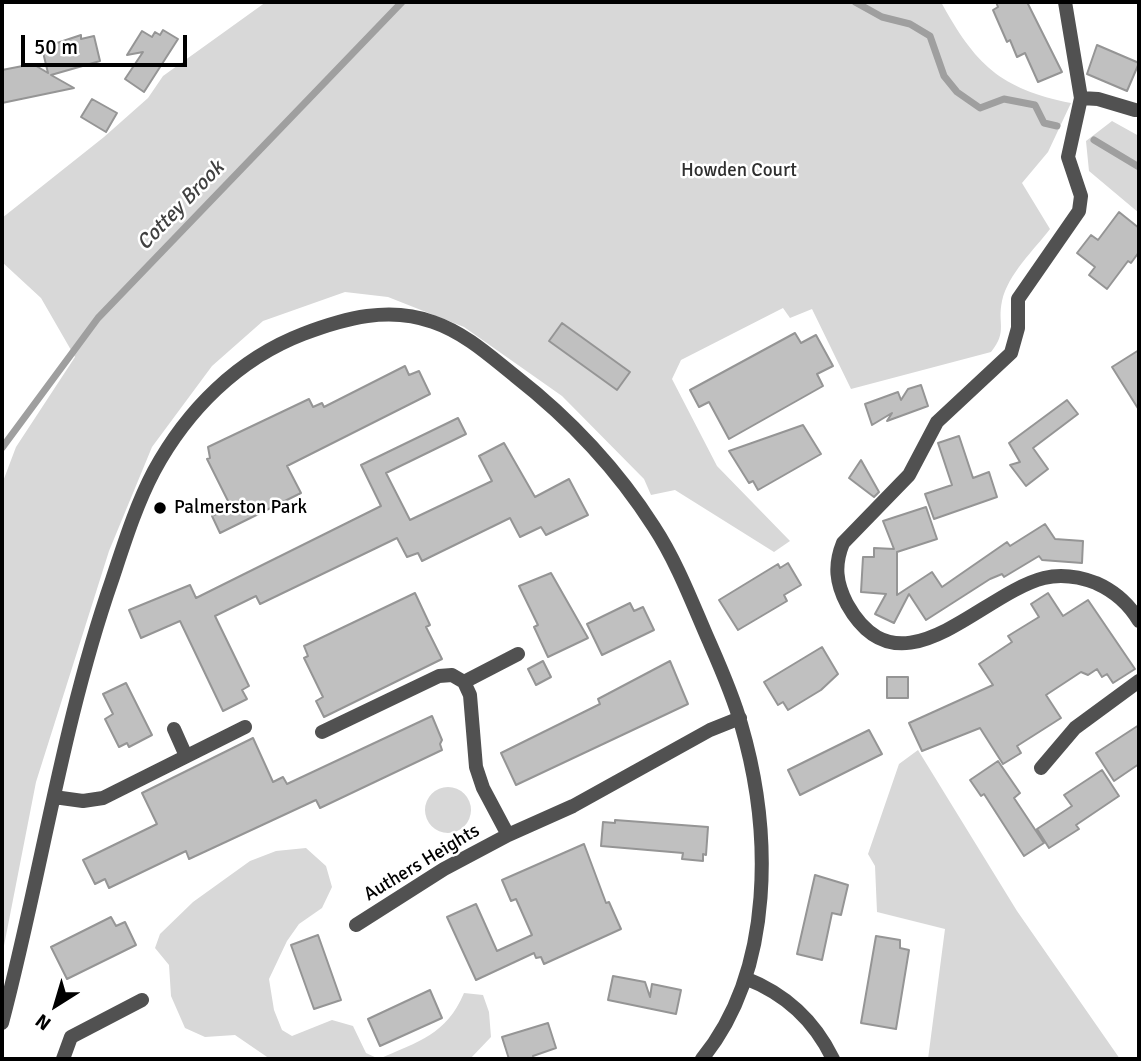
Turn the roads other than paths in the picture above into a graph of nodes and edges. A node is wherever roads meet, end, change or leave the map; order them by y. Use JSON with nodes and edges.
{"nodes":[{"id":1,"x":1065,"y":2,"type":"edge"},
{"id":2,"x":1082,"y":98,"type":"junction"},
{"id":3,"x":1135,"y":110,"type":"dead end"},
{"id":4,"x":1139,"y":621,"type":"edge"},
{"id":5,"x":518,"y":654,"type":"dead end"},
{"id":6,"x":1139,"y":681,"type":"edge"},
{"id":7,"x":464,"y":682,"type":"junction"},
{"id":8,"x":740,"y":718,"type":"junction"},
{"id":9,"x":245,"y":727,"type":"dead end"},
{"id":10,"x":174,"y":729,"type":"dead end"},
{"id":11,"x":322,"y":732,"type":"dead end"},
{"id":12,"x":186,"y":755,"type":"junction"},
{"id":13,"x":1041,"y":768,"type":"dead end"},
{"id":14,"x":54,"y":797,"type":"junction"},
{"id":15,"x":508,"y":835,"type":"junction"},
{"id":16,"x":356,"y":925,"type":"dead end"},
{"id":17,"x":745,"y":978,"type":"junction"},
{"id":18,"x":142,"y":1000,"type":"dead end"},
{"id":19,"x":2,"y":1023,"type":"edge"},
{"id":20,"x":62,"y":1059,"type":"edge"},
{"id":21,"x":702,"y":1059,"type":"edge"},
{"id":22,"x":833,"y":1059,"type":"edge"}],
"edges":[{"from":1,"to":2,"type":"street"},
{"from":2,"to":3,"type":"street"},
{"from":2,"to":4,"type":"street"},
{"from":5,"to":7,"type":"street"},
{"from":6,"to":13,"type":"street"},
{"from":7,"to":11,"type":"street"},
{"from":7,"to":15,"type":"street","name":"Authers Heights"},
{"from":8,"to":14,"type":"street"},
{"from":8,"to":15,"type":"street","name":"Authers Heights"},
{"from":8,"to":17,"type":"street"},
{"from":9,"to":12,"type":"street"},
{"from":10,"to":12,"type":"street"},
{"from":12,"to":14,"type":"street"},
{"from":14,"to":19,"type":"street"},
{"from":15,"to":16,"type":"street","name":"Authers Heights"},
{"from":17,"to":21,"type":"street"},
{"from":17,"to":22,"type":"street"},
{"from":18,"to":20,"type":"street"}]}
